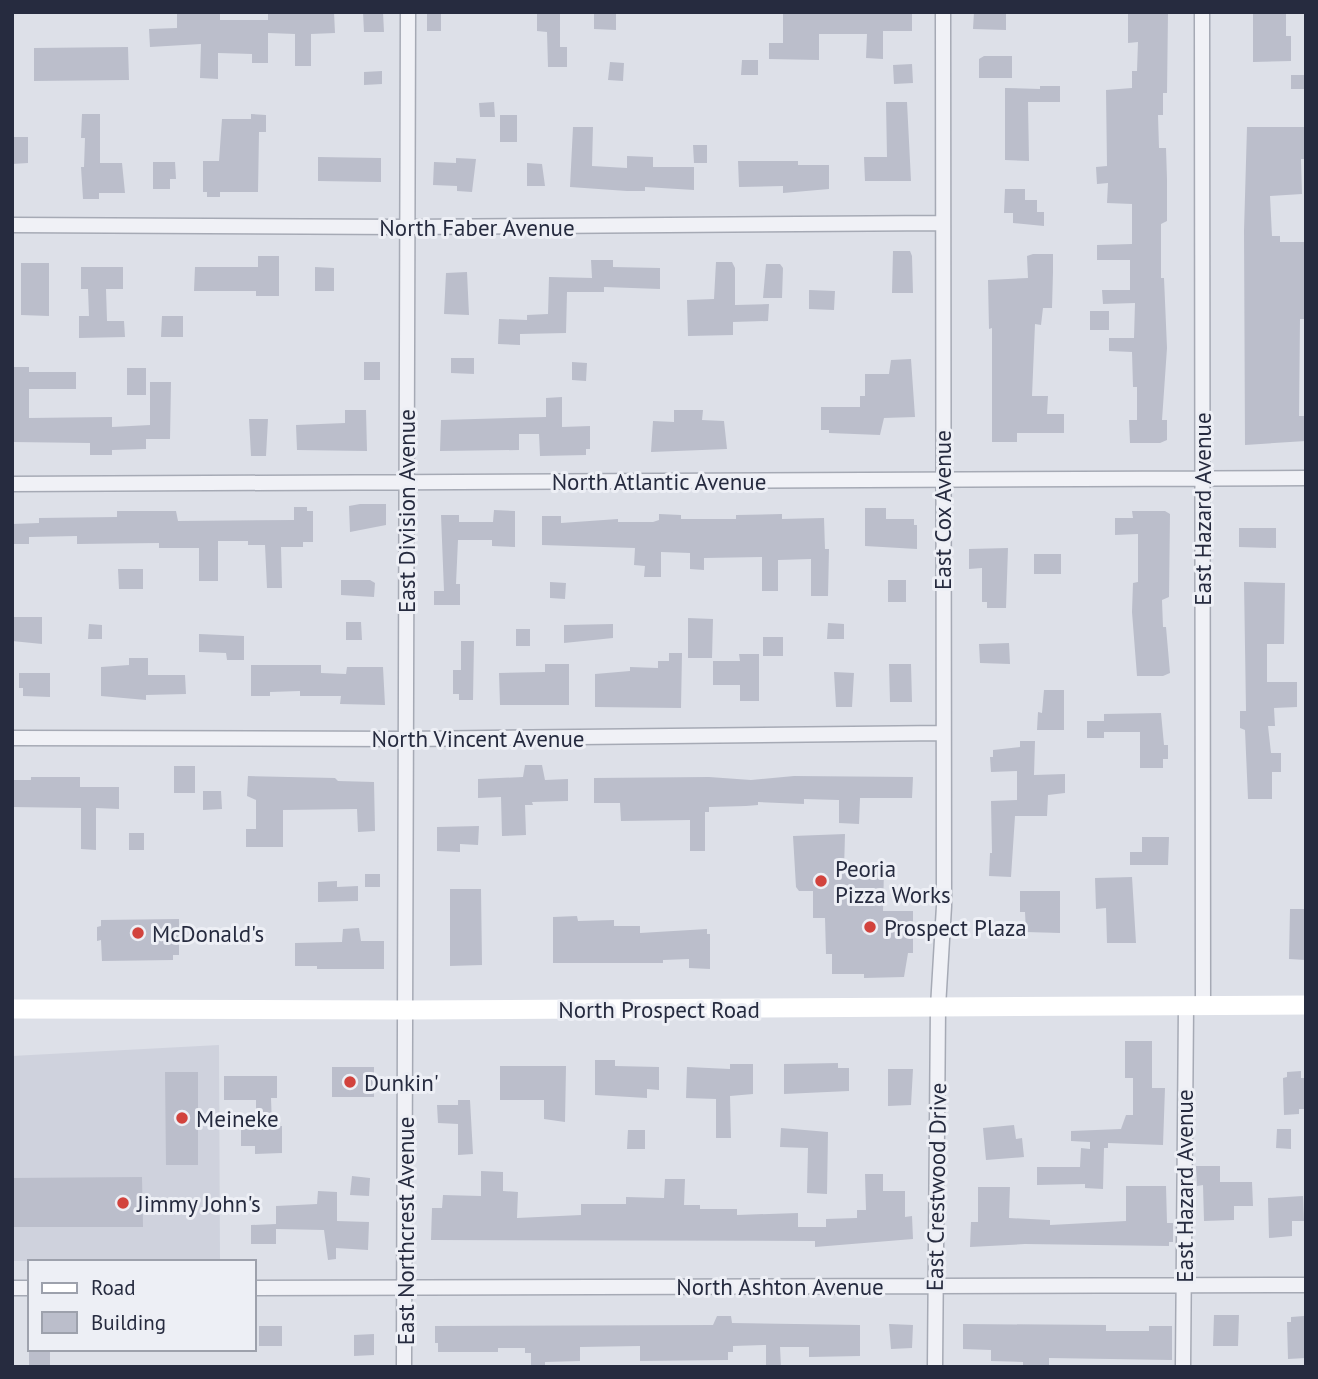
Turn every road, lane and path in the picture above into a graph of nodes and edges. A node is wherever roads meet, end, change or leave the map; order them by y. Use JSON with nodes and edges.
{"nodes":[{"id":1,"x":408,"y":12,"type":"edge"},
{"id":2,"x":943,"y":12,"type":"edge"},
{"id":3,"x":1202,"y":12,"type":"edge"},
{"id":4,"x":942,"y":223,"type":"junction"},
{"id":5,"x":12,"y":225,"type":"edge"},
{"id":6,"x":407,"y":227,"type":"junction"},
{"id":7,"x":1306,"y":478,"type":"edge"},
{"id":8,"x":1202,"y":479,"type":"junction"},
{"id":9,"x":405,"y":481,"type":"junction"},
{"id":10,"x":943,"y":482,"type":"junction"},
{"id":11,"x":12,"y":484,"type":"edge"},
{"id":12,"x":943,"y":733,"type":"junction"},
{"id":13,"x":12,"y":737,"type":"edge"},
{"id":14,"x":407,"y":739,"type":"junction"},
{"id":15,"x":1306,"y":1005,"type":"edge"},
{"id":16,"x":1194,"y":1006,"type":"junction"},
{"id":17,"x":938,"y":1007,"type":"junction"},
{"id":18,"x":12,"y":1009,"type":"edge"},
{"id":19,"x":407,"y":1010,"type":"junction"},
{"id":20,"x":935,"y":1285,"type":"junction"},
{"id":21,"x":1306,"y":1285,"type":"edge"},
{"id":22,"x":1183,"y":1286,"type":"junction"},
{"id":23,"x":256,"y":1288,"type":"edge"},
{"id":24,"x":405,"y":1288,"type":"junction"},
{"id":25,"x":404,"y":1367,"type":"edge"},
{"id":26,"x":935,"y":1367,"type":"edge"},
{"id":27,"x":1183,"y":1367,"type":"edge"}],
"edges":[{"from":1,"to":6,"type":"street","name":"East Division Avenue"},
{"from":2,"to":4,"type":"street","name":"East Cox Avenue"},
{"from":3,"to":8,"type":"street","name":"East Hazard Avenue"},
{"from":4,"to":6,"type":"street","name":"North Faber Avenue"},
{"from":4,"to":10,"type":"street","name":"East Cox Avenue"},
{"from":5,"to":6,"type":"street","name":"North Faber Avenue"},
{"from":6,"to":9,"type":"street","name":"East Division Avenue"},
{"from":7,"to":8,"type":"street","name":"North Atlantic Avenue"},
{"from":8,"to":10,"type":"street","name":"North Atlantic Avenue"},
{"from":8,"to":16,"type":"street","name":"East Hazard Avenue"},
{"from":9,"to":10,"type":"street","name":"North Atlantic Avenue"},
{"from":9,"to":11,"type":"street","name":"North Atlantic Avenue"},
{"from":9,"to":14,"type":"street","name":"East Division Avenue"},
{"from":10,"to":12,"type":"street","name":"East Cox Avenue"},
{"from":12,"to":14,"type":"street","name":"North Vincent Avenue"},
{"from":12,"to":17,"type":"street","name":"East Cox Avenue"},
{"from":13,"to":14,"type":"street","name":"North Vincent Avenue"},
{"from":14,"to":19,"type":"street","name":"East Division Avenue"},
{"from":15,"to":16,"type":"main road","name":"North Prospect Road"},
{"from":16,"to":17,"type":"main road","name":"North Prospect Road"},
{"from":16,"to":22,"type":"street","name":"East Hazard Avenue"},
{"from":17,"to":19,"type":"main road","name":"North Prospect Road"},
{"from":17,"to":20,"type":"street","name":"East Crestwood Drive"},
{"from":18,"to":19,"type":"main road","name":"North Prospect Road"},
{"from":19,"to":24,"type":"street","name":"East Northcrest Avenue"},
{"from":20,"to":22,"type":"street","name":"North Ashton Avenue"},
{"from":20,"to":24,"type":"street","name":"North Ashton Avenue"},
{"from":20,"to":26,"type":"street","name":"East Crestwood Drive"},
{"from":21,"to":22,"type":"street","name":"North Ashton Avenue"},
{"from":22,"to":27,"type":"street","name":"East Hazard Avenue"},
{"from":23,"to":24,"type":"street","name":"North Ashton Avenue"},
{"from":24,"to":25,"type":"street","name":"East Northcrest Avenue"}]}
